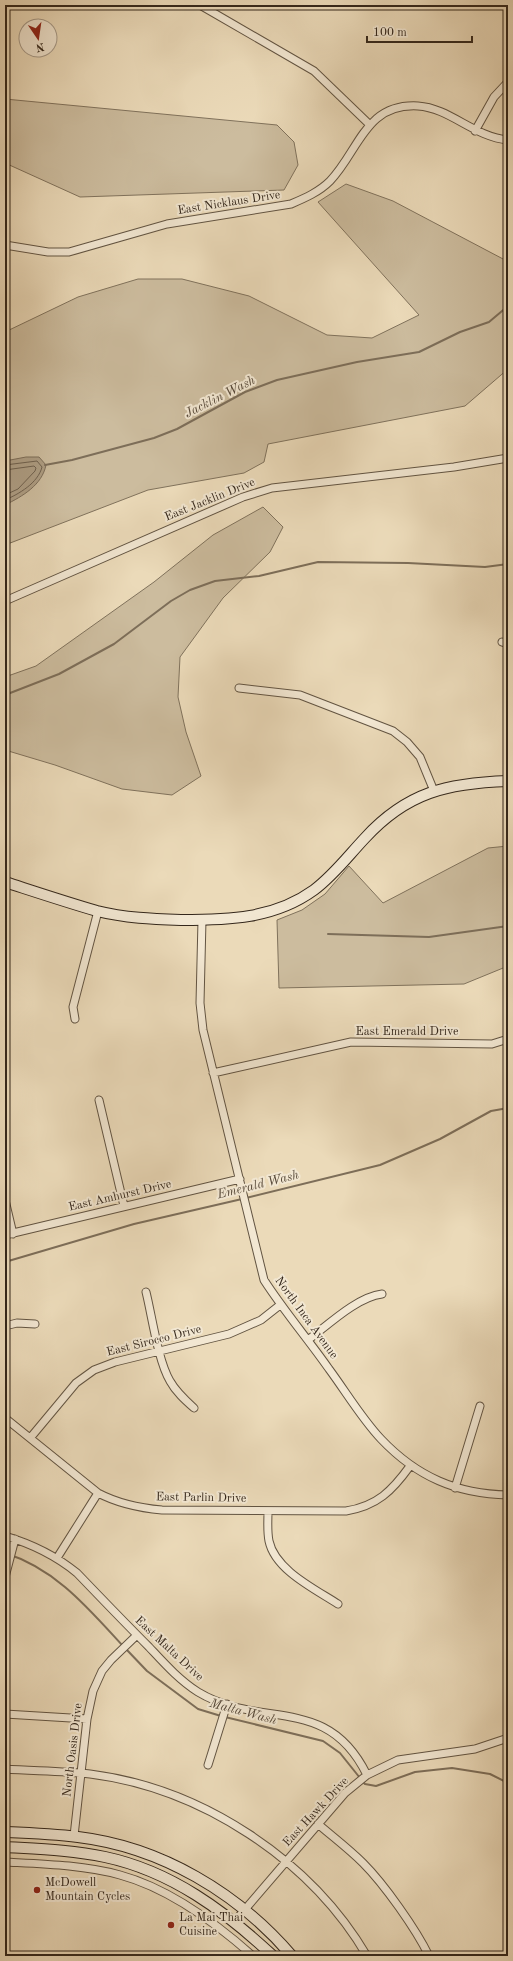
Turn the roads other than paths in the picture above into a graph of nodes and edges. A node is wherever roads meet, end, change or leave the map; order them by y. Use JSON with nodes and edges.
{"nodes":[{"id":1,"x":200,"y":5,"type":"edge"},
{"id":2,"x":508,"y":82,"type":"edge"},
{"id":3,"x":369,"y":124,"type":"junction"},
{"id":4,"x":475,"y":131,"type":"junction"},
{"id":5,"x":508,"y":140,"type":"edge"},
{"id":6,"x":5,"y":245,"type":"edge"},
{"id":7,"x":508,"y":458,"type":"edge"},
{"id":8,"x":5,"y":601,"type":"edge"},
{"id":9,"x":239,"y":688,"type":"dead end"},
{"id":10,"x":508,"y":782,"type":"edge"},
{"id":11,"x":434,"y":791,"type":"junction"},
{"id":12,"x":5,"y":882,"type":"edge"},
{"id":13,"x":98,"y":911,"type":"junction"},
{"id":14,"x":202,"y":920,"type":"junction"},
{"id":15,"x":75,"y":1019,"type":"dead end"},
{"id":16,"x":508,"y":1039,"type":"edge"},
{"id":17,"x":213,"y":1073,"type":"junction"},
{"id":18,"x":99,"y":1100,"type":"dead end"},
{"id":19,"x":240,"y":1179,"type":"junction"},
{"id":20,"x":5,"y":1200,"type":"edge"},
{"id":21,"x":124,"y":1206,"type":"junction"},
{"id":22,"x":13,"y":1234,"type":"junction"},
{"id":23,"x":5,"y":1235,"type":"edge"},
{"id":24,"x":146,"y":1292,"type":"dead end"},
{"id":25,"x":382,"y":1294,"type":"dead end"},
{"id":26,"x":280,"y":1305,"type":"junction"},
{"id":27,"x":35,"y":1324,"type":"dead end"},
{"id":28,"x":5,"y":1326,"type":"edge"},
{"id":29,"x":308,"y":1340,"type":"junction"},
{"id":30,"x":160,"y":1350,"type":"junction"},
{"id":31,"x":480,"y":1406,"type":"dead end"},
{"id":32,"x":194,"y":1408,"type":"dead end"},
{"id":33,"x":5,"y":1418,"type":"edge"},
{"id":34,"x":31,"y":1437,"type":"junction"},
{"id":35,"x":410,"y":1466,"type":"junction"},
{"id":36,"x":455,"y":1488,"type":"junction"},
{"id":37,"x":98,"y":1493,"type":"junction"},
{"id":38,"x":508,"y":1495,"type":"edge"},
{"id":39,"x":268,"y":1511,"type":"junction"},
{"id":40,"x":5,"y":1536,"type":"edge"},
{"id":41,"x":15,"y":1539,"type":"junction"},
{"id":42,"x":57,"y":1558,"type":"junction"},
{"id":43,"x":5,"y":1577,"type":"edge"},
{"id":44,"x":338,"y":1604,"type":"dead end"},
{"id":45,"x":137,"y":1635,"type":"junction"},
{"id":46,"x":227,"y":1704,"type":"junction"},
{"id":47,"x":5,"y":1714,"type":"edge"},
{"id":48,"x":87,"y":1719,"type":"junction"},
{"id":49,"x":508,"y":1738,"type":"edge"},
{"id":50,"x":208,"y":1765,"type":"dead end"},
{"id":51,"x":5,"y":1769,"type":"edge"},
{"id":52,"x":81,"y":1774,"type":"junction"},
{"id":53,"x":368,"y":1775,"type":"junction"},
{"id":54,"x":318,"y":1824,"type":"junction"},
{"id":55,"x":5,"y":1832,"type":"edge"},
{"id":56,"x":74,"y":1836,"type":"junction"},
{"id":57,"x":5,"y":1847,"type":"edge"},
{"id":58,"x":5,"y":1862,"type":"edge"},
{"id":59,"x":286,"y":1862,"type":"junction"},
{"id":60,"x":245,"y":1910,"type":"junction"},
{"id":61,"x":235,"y":1922,"type":"junction"},
{"id":62,"x":252,"y":1956,"type":"edge"},
{"id":63,"x":273,"y":1956,"type":"edge"},
{"id":64,"x":292,"y":1956,"type":"edge"},
{"id":65,"x":367,"y":1956,"type":"edge"},
{"id":66,"x":429,"y":1956,"type":"edge"}],
"edges":[{"from":1,"to":3,"type":"street"},
{"from":2,"to":4,"type":"street"},
{"from":3,"to":4,"type":"street","name":"East Nicklaus Drive"},
{"from":3,"to":6,"type":"street","name":"East Nicklaus Drive"},
{"from":4,"to":5,"type":"street","name":"East Nicklaus Drive"},
{"from":7,"to":8,"type":"street","name":"East Jacklin Drive"},
{"from":9,"to":11,"type":"street"},
{"from":10,"to":11,"type":"main road"},
{"from":11,"to":14,"type":"main road"},
{"from":12,"to":13,"type":"main road"},
{"from":13,"to":14,"type":"main road"},
{"from":13,"to":15,"type":"street"},
{"from":14,"to":17,"type":"street","name":"North Inca Avenue"},
{"from":16,"to":17,"type":"street","name":"East Emerald Drive"},
{"from":17,"to":19,"type":"street","name":"North Inca Avenue"},
{"from":18,"to":21,"type":"street"},
{"from":19,"to":21,"type":"street","name":"East Amhurst Drive"},
{"from":19,"to":26,"type":"street","name":"North Inca Avenue"},
{"from":20,"to":22,"type":"street"},
{"from":21,"to":22,"type":"street","name":"East Amhurst Drive"},
{"from":22,"to":23,"type":"street","name":"East Amhurst Drive"},
{"from":24,"to":30,"type":"street"},
{"from":25,"to":29,"type":"street"},
{"from":26,"to":29,"type":"street","name":"North Inca Avenue"},
{"from":26,"to":30,"type":"street","name":"East Sirocco Drive"},
{"from":27,"to":28,"type":"street"},
{"from":29,"to":35,"type":"street","name":"North Inca Avenue"},
{"from":30,"to":32,"type":"street"},
{"from":30,"to":34,"type":"street","name":"East Sirocco Drive"},
{"from":31,"to":36,"type":"street"},
{"from":33,"to":34,"type":"street","name":"East Parlin Drive"},
{"from":34,"to":37,"type":"street","name":"East Parlin Drive"},
{"from":35,"to":36,"type":"street","name":"North Inca Avenue"},
{"from":35,"to":39,"type":"street","name":"East Parlin Drive"},
{"from":36,"to":38,"type":"street","name":"North Inca Avenue"},
{"from":37,"to":39,"type":"street","name":"East Parlin Drive"},
{"from":37,"to":42,"type":"street"},
{"from":39,"to":44,"type":"street"},
{"from":40,"to":41,"type":"street","name":"East Malta Drive"},
{"from":41,"to":42,"type":"street","name":"East Malta Drive"},
{"from":41,"to":43,"type":"street"},
{"from":42,"to":45,"type":"street","name":"East Malta Drive"},
{"from":45,"to":46,"type":"street","name":"East Malta Drive"},
{"from":45,"to":48,"type":"street","name":"North Oasis Drive"},
{"from":46,"to":50,"type":"street"},
{"from":46,"to":53,"type":"street","name":"East Malta Drive"},
{"from":47,"to":48,"type":"street"},
{"from":48,"to":52,"type":"street","name":"North Oasis Drive"},
{"from":49,"to":53,"type":"street","name":"East Hawk Drive"},
{"from":51,"to":52,"type":"street"},
{"from":52,"to":56,"type":"street","name":"North Oasis Drive"},
{"from":52,"to":59,"type":"street"},
{"from":53,"to":54,"type":"street","name":"East Hawk Drive"},
{"from":54,"to":59,"type":"street","name":"East Hawk Drive"},
{"from":54,"to":66,"type":"street"},
{"from":55,"to":56,"type":"main road"},
{"from":56,"to":60,"type":"main road"},
{"from":57,"to":61,"type":"main road"},
{"from":58,"to":62,"type":"street"},
{"from":59,"to":60,"type":"street","name":"East Hawk Drive"},
{"from":59,"to":65,"type":"street"},
{"from":60,"to":61,"type":"street","name":"East Hawk Drive"},
{"from":60,"to":64,"type":"main road"},
{"from":61,"to":63,"type":"main road"}]}
